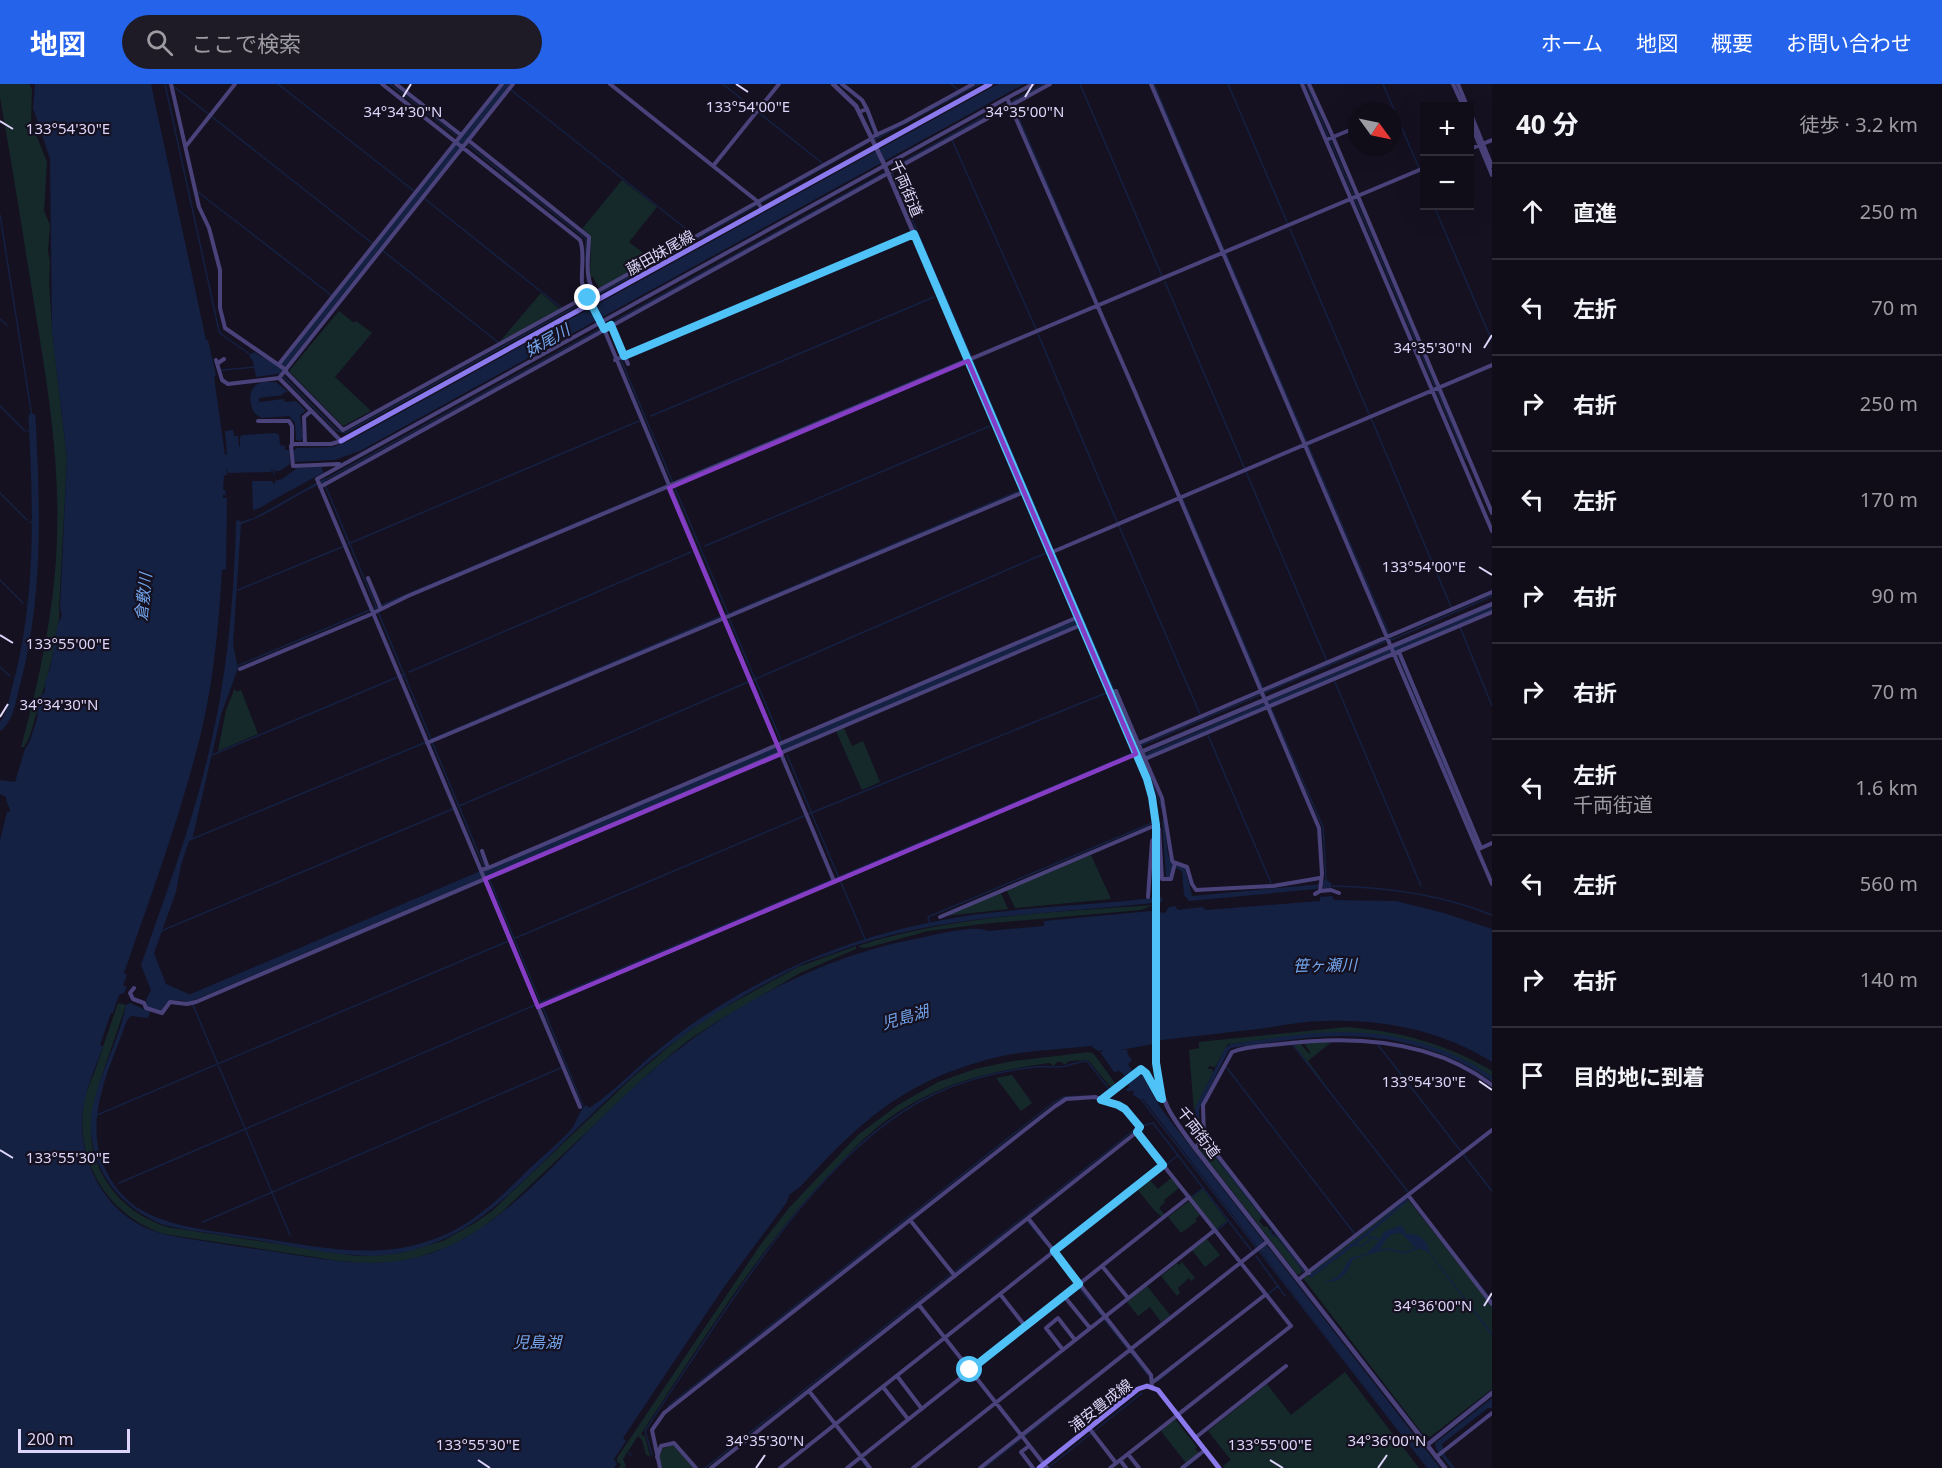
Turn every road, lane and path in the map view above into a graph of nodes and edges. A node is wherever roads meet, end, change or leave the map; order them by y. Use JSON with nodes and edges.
{"nodes":[{"id":1,"x":171,"y":84,"type":"edge"},
{"id":2,"x":235,"y":84,"type":"edge"},
{"id":3,"x":382,"y":84,"type":"edge"},
{"id":4,"x":396,"y":84,"type":"edge"},
{"id":5,"x":513,"y":84,"type":"edge"},
{"id":6,"x":610,"y":84,"type":"edge"},
{"id":7,"x":778,"y":84,"type":"edge"},
{"id":8,"x":832,"y":84,"type":"edge"},
{"id":9,"x":842,"y":84,"type":"edge"},
{"id":10,"x":973,"y":84,"type":"edge"},
{"id":11,"x":990,"y":84,"type":"edge"},
{"id":12,"x":1033,"y":84,"type":"edge"},
{"id":13,"x":1050,"y":84,"type":"edge"},
{"id":14,"x":1151,"y":84,"type":"edge"},
{"id":15,"x":1302,"y":84,"type":"edge"},
{"id":16,"x":1309,"y":84,"type":"edge"},
{"id":17,"x":1455,"y":84,"type":"edge"},
{"id":18,"x":1041,"y":86,"type":"edge"},
{"id":19,"x":503,"y":88,"type":"edge"},
{"id":20,"x":1463,"y":102,"type":"edge"},
{"id":21,"x":1010,"y":104,"type":"junction"},
{"id":22,"x":864,"y":110,"type":"junction"},
{"id":23,"x":1474,"y":124,"type":"edge"},
{"id":24,"x":1324,"y":126,"type":"junction"},
{"id":25,"x":1474,"y":130,"type":"edge"},
{"id":26,"x":1348,"y":131,"type":"edge"},
{"id":27,"x":1329,"y":139,"type":"junction"},
{"id":28,"x":468,"y":140,"type":"junction"},
{"id":29,"x":869,"y":140,"type":"dead end"},
{"id":30,"x":1492,"y":140,"type":"edge"},
{"id":31,"x":460,"y":141,"type":"junction"},
{"id":32,"x":1481,"y":144,"type":"junction"},
{"id":33,"x":185,"y":147,"type":"junction"},
{"id":34,"x":876,"y":147,"type":"junction"},
{"id":35,"x":1333,"y":147,"type":"junction"},
{"id":36,"x":1474,"y":147,"type":"edge"},
{"id":37,"x":713,"y":166,"type":"junction"},
{"id":38,"x":884,"y":166,"type":"junction"},
{"id":39,"x":1492,"y":166,"type":"edge"},
{"id":40,"x":1420,"y":170,"type":"edge"},
{"id":41,"x":1492,"y":175,"type":"edge"},
{"id":42,"x":417,"y":196,"type":"junction"},
{"id":43,"x":1354,"y":198,"type":"junction"},
{"id":44,"x":760,"y":205,"type":"junction"},
{"id":45,"x":547,"y":208,"type":"junction"},
{"id":46,"x":810,"y":211,"type":"junction"},
{"id":47,"x":914,"y":234,"type":"junction"},
{"id":48,"x":1225,"y":253,"type":"junction"},
{"id":49,"x":586,"y":273,"type":"junction"},
{"id":50,"x":589,"y":301,"type":"junction"},
{"id":51,"x":1099,"y":306,"type":"junction"},
{"id":52,"x":602,"y":325,"type":"junction"},
{"id":53,"x":611,"y":325,"type":"junction"},
{"id":54,"x":621,"y":357,"type":"junction"},
{"id":55,"x":224,"y":359,"type":"dead end"},
{"id":56,"x":971,"y":360,"type":"junction"},
{"id":57,"x":471,"y":364,"type":"junction"},
{"id":58,"x":628,"y":364,"type":"dead end"},
{"id":59,"x":1492,"y":365,"type":"edge"},
{"id":60,"x":283,"y":368,"type":"junction"},
{"id":61,"x":279,"y":378,"type":"junction"},
{"id":62,"x":1436,"y":389,"type":"junction"},
{"id":63,"x":311,"y":411,"type":"junction"},
{"id":64,"x":258,"y":421,"type":"dead end"},
{"id":65,"x":341,"y":441,"type":"junction"},
{"id":66,"x":304,"y":444,"type":"junction"},
{"id":67,"x":1307,"y":444,"type":"junction"},
{"id":68,"x":292,"y":445,"type":"junction"},
{"id":69,"x":342,"y":464,"type":"junction"},
{"id":70,"x":321,"y":485,"type":"junction"},
{"id":71,"x":668,"y":486,"type":"junction"},
{"id":72,"x":1024,"y":492,"type":"junction"},
{"id":73,"x":1181,"y":498,"type":"junction"},
{"id":74,"x":1492,"y":513,"type":"edge"},
{"id":75,"x":1492,"y":531,"type":"edge"},
{"id":76,"x":1053,"y":552,"type":"junction"},
{"id":77,"x":368,"y":578,"type":"dead end"},
{"id":78,"x":1492,"y":592,"type":"edge"},
{"id":79,"x":1492,"y":604,"type":"edge"},
{"id":80,"x":376,"y":609,"type":"junction"},
{"id":81,"x":1492,"y":612,"type":"edge"},
{"id":82,"x":725,"y":616,"type":"junction"},
{"id":83,"x":1078,"y":617,"type":"junction"},
{"id":84,"x":1081,"y":625,"type":"junction"},
{"id":85,"x":1392,"y":644,"type":"junction"},
{"id":86,"x":240,"y":669,"type":"dead end"},
{"id":87,"x":1113,"y":692,"type":"junction"},
{"id":88,"x":1264,"y":697,"type":"junction"},
{"id":89,"x":430,"y":742,"type":"junction"},
{"id":90,"x":1139,"y":743,"type":"junction"},
{"id":91,"x":780,"y":744,"type":"junction"},
{"id":92,"x":780,"y":752,"type":"junction"},
{"id":93,"x":1136,"y":754,"type":"junction"},
{"id":94,"x":1144,"y":755,"type":"junction"},
{"id":95,"x":1156,"y":825,"type":"junction"},
{"id":96,"x":1156,"y":835,"type":"junction"},
{"id":97,"x":1492,"y":843,"type":"edge"},
{"id":98,"x":1479,"y":849,"type":"junction"},
{"id":99,"x":482,"y":851,"type":"dead end"},
{"id":100,"x":1175,"y":866,"type":"junction"},
{"id":101,"x":484,"y":869,"type":"junction"},
{"id":102,"x":486,"y":878,"type":"junction"},
{"id":103,"x":836,"y":879,"type":"junction"},
{"id":104,"x":1320,"y":884,"type":"junction"},
{"id":105,"x":1492,"y":884,"type":"edge"},
{"id":106,"x":1339,"y":893,"type":"dead end"},
{"id":107,"x":1315,"y":894,"type":"dead end"},
{"id":108,"x":1148,"y":897,"type":"dead end"},
{"id":109,"x":940,"y":917,"type":"dead end"},
{"id":110,"x":134,"y":988,"type":"dead end"},
{"id":111,"x":539,"y":1005,"type":"junction"},
{"id":112,"x":1492,"y":1085,"type":"edge"},
{"id":113,"x":1162,"y":1099,"type":"junction"},
{"id":114,"x":1101,"y":1100,"type":"junction"},
{"id":115,"x":580,"y":1107,"type":"dead end"},
{"id":116,"x":1492,"y":1130,"type":"edge"},
{"id":117,"x":1137,"y":1132,"type":"junction"},
{"id":118,"x":1204,"y":1138,"type":"junction"},
{"id":119,"x":1195,"y":1148,"type":"junction"},
{"id":120,"x":1163,"y":1165,"type":"junction"},
{"id":121,"x":1408,"y":1194,"type":"junction"},
{"id":122,"x":1189,"y":1197,"type":"junction"},
{"id":123,"x":1028,"y":1218,"type":"junction"},
{"id":124,"x":910,"y":1220,"type":"junction"},
{"id":125,"x":1215,"y":1230,"type":"junction"},
{"id":126,"x":1267,"y":1241,"type":"junction"},
{"id":127,"x":1054,"y":1251,"type":"junction"},
{"id":128,"x":1240,"y":1262,"type":"junction"},
{"id":129,"x":1103,"y":1266,"type":"junction"},
{"id":130,"x":1309,"y":1273,"type":"junction"},
{"id":131,"x":953,"y":1274,"type":"junction"},
{"id":132,"x":1298,"y":1280,"type":"junction"},
{"id":133,"x":1079,"y":1284,"type":"junction"},
{"id":134,"x":1000,"y":1294,"type":"junction"},
{"id":135,"x":1265,"y":1294,"type":"junction"},
{"id":136,"x":1064,"y":1296,"type":"junction"},
{"id":137,"x":1128,"y":1298,"type":"junction"},
{"id":138,"x":1492,"y":1304,"type":"edge"},
{"id":139,"x":919,"y":1305,"type":"junction"},
{"id":140,"x":1105,"y":1317,"type":"junction"},
{"id":141,"x":1025,"y":1326,"type":"junction"},
{"id":142,"x":1090,"y":1328,"type":"junction"},
{"id":143,"x":945,"y":1338,"type":"junction"},
{"id":144,"x":1075,"y":1340,"type":"junction"},
{"id":145,"x":1130,"y":1349,"type":"junction"},
{"id":146,"x":1063,"y":1350,"type":"junction"},
{"id":147,"x":1286,"y":1366,"type":"dead end"},
{"id":148,"x":970,"y":1370,"type":"junction"},
{"id":149,"x":897,"y":1375,"type":"junction"},
{"id":150,"x":1152,"y":1385,"type":"junction"},
{"id":151,"x":883,"y":1386,"type":"junction"},
{"id":152,"x":809,"y":1391,"type":"junction"},
{"id":153,"x":1492,"y":1393,"type":"edge"},
{"id":154,"x":996,"y":1402,"type":"junction"},
{"id":155,"x":922,"y":1408,"type":"junction"},
{"id":156,"x":1492,"y":1413,"type":"edge"},
{"id":157,"x":1177,"y":1414,"type":"junction"},
{"id":158,"x":908,"y":1419,"type":"junction"},
{"id":159,"x":835,"y":1424,"type":"junction"},
{"id":160,"x":1091,"y":1431,"type":"junction"},
{"id":161,"x":1021,"y":1436,"type":"junction"},
{"id":162,"x":1195,"y":1438,"type":"junction"},
{"id":163,"x":1427,"y":1445,"type":"junction"},
{"id":164,"x":1029,"y":1446,"type":"junction"},
{"id":165,"x":1205,"y":1450,"type":"junction"},
{"id":166,"x":1128,"y":1454,"type":"junction"},
{"id":167,"x":1440,"y":1454,"type":"junction"},
{"id":168,"x":657,"y":1457,"type":"junction"},
{"id":169,"x":861,"y":1457,"type":"junction"},
{"id":170,"x":1118,"y":1462,"type":"junction"},
{"id":171,"x":1043,"y":1467,"type":"edge"},
{"id":172,"x":660,"y":1468,"type":"edge"},
{"id":173,"x":696,"y":1468,"type":"edge"},
{"id":174,"x":711,"y":1468,"type":"edge"},
{"id":175,"x":780,"y":1468,"type":"edge"},
{"id":176,"x":846,"y":1468,"type":"edge"},
{"id":177,"x":870,"y":1468,"type":"edge"},
{"id":178,"x":913,"y":1468,"type":"edge"},
{"id":179,"x":980,"y":1468,"type":"edge"},
{"id":180,"x":1033,"y":1468,"type":"edge"},
{"id":181,"x":1110,"y":1468,"type":"edge"},
{"id":182,"x":1126,"y":1468,"type":"edge"},
{"id":183,"x":1138,"y":1468,"type":"edge"},
{"id":184,"x":1182,"y":1468,"type":"edge"},
{"id":185,"x":1219,"y":1468,"type":"edge"},
{"id":186,"x":1445,"y":1468,"type":"edge"}],
"edges":[{"from":1,"to":33,"type":"street"},
{"from":2,"to":33,"type":"street"},
{"from":3,"to":31,"type":"street"},
{"from":4,"to":31,"type":"street"},
{"from":5,"to":19,"type":"street"},
{"from":6,"to":37,"type":"street"},
{"from":7,"to":37,"type":"street"},
{"from":8,"to":22,"type":"street","name":"千両街道"},
{"from":9,"to":22,"type":"street"},
{"from":10,"to":22,"type":"street"},
{"from":11,"to":34,"type":"main road","name":"藤田妹尾線"},
{"from":12,"to":21,"type":"street"},
{"from":13,"to":18,"type":"street"},
{"from":14,"to":48,"type":"street"},
{"from":15,"to":24,"type":"street"},
{"from":16,"to":24,"type":"street"},
{"from":17,"to":20,"type":"street"},
{"from":18,"to":21,"type":"street"},
{"from":19,"to":28,"type":"street"},
{"from":19,"to":31,"type":"street"},
{"from":21,"to":38,"type":"street"},
{"from":21,"to":46,"type":"street"},
{"from":21,"to":51,"type":"street"},
{"from":22,"to":34,"type":"street","name":"千両街道"},
{"from":23,"to":32,"type":"street"},
{"from":24,"to":27,"type":"street"},
{"from":24,"to":27,"type":"street"},
{"from":25,"to":32,"type":"street"},
{"from":26,"to":27,"type":"street"},
{"from":27,"to":35,"type":"street"},
{"from":27,"to":35,"type":"street"},
{"from":28,"to":31,"type":"street"},
{"from":28,"to":45,"type":"street"},
{"from":29,"to":44,"type":"street"},
{"from":30,"to":32,"type":"street"},
{"from":31,"to":42,"type":"street"},
{"from":31,"to":42,"type":"street"},
{"from":31,"to":45,"type":"street"},
{"from":32,"to":36,"type":"street"},
{"from":32,"to":39,"type":"street"},
{"from":32,"to":41,"type":"street"},
{"from":33,"to":60,"type":"street"},
{"from":34,"to":38,"type":"street","name":"千両街道"},
{"from":34,"to":44,"type":"main road","name":"藤田妹尾線"},
{"from":35,"to":43,"type":"street"},
{"from":37,"to":44,"type":"street"},
{"from":38,"to":46,"type":"street"},
{"from":38,"to":47,"type":"street","name":"千両街道"},
{"from":40,"to":43,"type":"street"},
{"from":42,"to":60,"type":"street"},
{"from":42,"to":60,"type":"street"},
{"from":43,"to":48,"type":"street"},
{"from":43,"to":62,"type":"street"},
{"from":44,"to":49,"type":"street"},
{"from":44,"to":50,"type":"main road","name":"藤田妹尾線"},
{"from":45,"to":49,"type":"street"},
{"from":45,"to":49,"type":"street"},
{"from":46,"to":52,"type":"street"},
{"from":46,"to":53,"type":"street"},
{"from":47,"to":54,"type":"street"},
{"from":47,"to":56,"type":"street","name":"千両街道"},
{"from":48,"to":51,"type":"street"},
{"from":48,"to":67,"type":"street"},
{"from":49,"to":50,"type":"street"},
{"from":50,"to":52,"type":"street"},
{"from":50,"to":57,"type":"main road","name":"藤田妹尾線"},
{"from":50,"to":57,"type":"street"},
{"from":51,"to":56,"type":"street"},
{"from":51,"to":73,"type":"street"},
{"from":52,"to":53,"type":"street"},
{"from":52,"to":54,"type":"street"},
{"from":52,"to":69,"type":"street"},
{"from":52,"to":70,"type":"street"},
{"from":53,"to":54,"type":"street"},
{"from":54,"to":58,"type":"street"},
{"from":54,"to":71,"type":"street"},
{"from":55,"to":61,"type":"street"},
{"from":56,"to":71,"type":"street"},
{"from":56,"to":72,"type":"street","name":"千両街道"},
{"from":57,"to":60,"type":"street"},
{"from":57,"to":65,"type":"main road","name":"藤田妹尾線"},
{"from":59,"to":62,"type":"street"},
{"from":60,"to":61,"type":"street"},
{"from":61,"to":63,"type":"street"},
{"from":62,"to":67,"type":"street"},
{"from":62,"to":74,"type":"street"},
{"from":62,"to":75,"type":"street"},
{"from":63,"to":65,"type":"street"},
{"from":63,"to":66,"type":"street"},
{"from":64,"to":68,"type":"street"},
{"from":65,"to":66,"type":"street"},
{"from":66,"to":68,"type":"street"},
{"from":67,"to":73,"type":"street"},
{"from":67,"to":85,"type":"street"},
{"from":68,"to":69,"type":"street"},
{"from":69,"to":70,"type":"street"},
{"from":70,"to":80,"type":"street"},
{"from":71,"to":80,"type":"street"},
{"from":71,"to":82,"type":"street"},
{"from":72,"to":76,"type":"street","name":"千両街道"},
{"from":72,"to":82,"type":"street"},
{"from":73,"to":76,"type":"street"},
{"from":73,"to":88,"type":"street"},
{"from":76,"to":83,"type":"street","name":"千両街道"},
{"from":77,"to":80,"type":"street"},
{"from":78,"to":85,"type":"street"},
{"from":79,"to":85,"type":"street"},
{"from":80,"to":86,"type":"street"},
{"from":80,"to":89,"type":"street"},
{"from":81,"to":85,"type":"street"},
{"from":82,"to":89,"type":"street"},
{"from":82,"to":91,"type":"street"},
{"from":83,"to":84,"type":"street","name":"千両街道"},
{"from":83,"to":91,"type":"street"},
{"from":84,"to":87,"type":"street","name":"千両街道"},
{"from":84,"to":92,"type":"street"},
{"from":85,"to":88,"type":"street"},
{"from":85,"to":88,"type":"street"},
{"from":85,"to":88,"type":"street"},
{"from":85,"to":98,"type":"street"},
{"from":87,"to":90,"type":"street"},
{"from":87,"to":93,"type":"street","name":"千両街道"},
{"from":88,"to":90,"type":"street"},
{"from":88,"to":94,"type":"street"},
{"from":88,"to":94,"type":"street"},
{"from":88,"to":104,"type":"street"},
{"from":89,"to":101,"type":"street"},
{"from":90,"to":94,"type":"street"},
{"from":91,"to":92,"type":"street"},
{"from":91,"to":101,"type":"street"},
{"from":92,"to":102,"type":"street"},
{"from":92,"to":103,"type":"street"},
{"from":93,"to":94,"type":"street"},
{"from":93,"to":95,"type":"street","name":"千両街道"},
{"from":93,"to":103,"type":"street"},
{"from":94,"to":100,"type":"street"},
{"from":95,"to":96,"type":"street","name":"千両街道"},
{"from":95,"to":100,"type":"street"},
{"from":95,"to":109,"type":"street"},
{"from":96,"to":108,"type":"street"},
{"from":96,"to":113,"type":"street","name":"千両街道"},
{"from":97,"to":98,"type":"street"},
{"from":98,"to":105,"type":"street"},
{"from":99,"to":101,"type":"street"},
{"from":100,"to":104,"type":"street"},
{"from":101,"to":102,"type":"street"},
{"from":102,"to":110,"type":"street"},
{"from":102,"to":111,"type":"street"},
{"from":103,"to":111,"type":"street"},
{"from":104,"to":106,"type":"street"},
{"from":104,"to":107,"type":"street"},
{"from":111,"to":115,"type":"street"},
{"from":112,"to":118,"type":"street"},
{"from":113,"to":114,"type":"street"},
{"from":113,"to":119,"type":"street","name":"千両街道"},
{"from":114,"to":117,"type":"street"},
{"from":114,"to":124,"type":"street"},
{"from":116,"to":121,"type":"street"},
{"from":117,"to":120,"type":"street"},
{"from":117,"to":123,"type":"street"},
{"from":118,"to":119,"type":"street"},
{"from":118,"to":130,"type":"street"},
{"from":119,"to":126,"type":"street","name":"千両街道"},
{"from":120,"to":122,"type":"street"},
{"from":120,"to":127,"type":"street"},
{"from":121,"to":130,"type":"street"},
{"from":121,"to":138,"type":"street"},
{"from":122,"to":125,"type":"street"},
{"from":122,"to":129,"type":"street"},
{"from":123,"to":127,"type":"street"},
{"from":123,"to":131,"type":"street"},
{"from":124,"to":131,"type":"street"},
{"from":124,"to":168,"type":"street"},
{"from":125,"to":128,"type":"street"},
{"from":125,"to":137,"type":"street"},
{"from":126,"to":128,"type":"street"},
{"from":126,"to":132,"type":"street","name":"千両街道"},
{"from":127,"to":133,"type":"street"},
{"from":127,"to":134,"type":"street"},
{"from":128,"to":135,"type":"street"},
{"from":128,"to":145,"type":"street"},
{"from":129,"to":133,"type":"street"},
{"from":129,"to":137,"type":"street"},
{"from":130,"to":132,"type":"street"},
{"from":131,"to":139,"type":"street"},
{"from":132,"to":163,"type":"street","name":"千両街道"},
{"from":133,"to":136,"type":"street"},
{"from":133,"to":140,"type":"street"},
{"from":134,"to":141,"type":"street"},
{"from":134,"to":143,"type":"street"},
{"from":135,"to":150,"type":"street"},
{"from":135,"to":157,"type":"street"},
{"from":136,"to":141,"type":"street"},
{"from":136,"to":142,"type":"street"},
{"from":137,"to":140,"type":"street"},
{"from":139,"to":143,"type":"street"},
{"from":139,"to":152,"type":"street"},
{"from":140,"to":142,"type":"street"},
{"from":140,"to":145,"type":"street"},
{"from":141,"to":148,"type":"street"},
{"from":142,"to":144,"type":"street"},
{"from":143,"to":148,"type":"street"},
{"from":143,"to":149,"type":"street"},
{"from":144,"to":146,"type":"street"},
{"from":144,"to":146,"type":"street"},
{"from":145,"to":150,"type":"street"},
{"from":145,"to":161,"type":"street"},
{"from":146,"to":154,"type":"street"},
{"from":147,"to":162,"type":"street"},
{"from":148,"to":154,"type":"street"},
{"from":148,"to":155,"type":"street"},
{"from":149,"to":151,"type":"street"},
{"from":149,"to":155,"type":"street"},
{"from":150,"to":157,"type":"main road","name":"浦安豊成線"},
{"from":150,"to":160,"type":"main road","name":"浦安豊成線"},
{"from":151,"to":158,"type":"street"},
{"from":151,"to":159,"type":"street"},
{"from":152,"to":159,"type":"street"},
{"from":152,"to":174,"type":"street"},
{"from":153,"to":163,"type":"street"},
{"from":154,"to":161,"type":"street"},
{"from":154,"to":178,"type":"street"},
{"from":155,"to":158,"type":"street"},
{"from":156,"to":167,"type":"street"},
{"from":157,"to":162,"type":"main road","name":"浦安豊成線"},
{"from":157,"to":166,"type":"street"},
{"from":158,"to":169,"type":"street"},
{"from":159,"to":169,"type":"street"},
{"from":159,"to":175,"type":"street"},
{"from":160,"to":170,"type":"street"},
{"from":160,"to":171,"type":"main road","name":"浦安豊成線"},
{"from":161,"to":164,"type":"street"},
{"from":161,"to":179,"type":"street"},
{"from":162,"to":165,"type":"main road","name":"浦安豊成線"},
{"from":163,"to":167,"type":"street","name":"千両街道"},
{"from":164,"to":171,"type":"street"},
{"from":164,"to":180,"type":"street"},
{"from":165,"to":184,"type":"street"},
{"from":165,"to":185,"type":"main road","name":"浦安豊成線"},
{"from":166,"to":170,"type":"street"},
{"from":166,"to":183,"type":"street"},
{"from":167,"to":186,"type":"street","name":"千両街道"},
{"from":168,"to":172,"type":"street"},
{"from":168,"to":173,"type":"street"},
{"from":169,"to":176,"type":"street"},
{"from":169,"to":177,"type":"street"},
{"from":170,"to":181,"type":"street"},
{"from":170,"to":182,"type":"street"}]}
